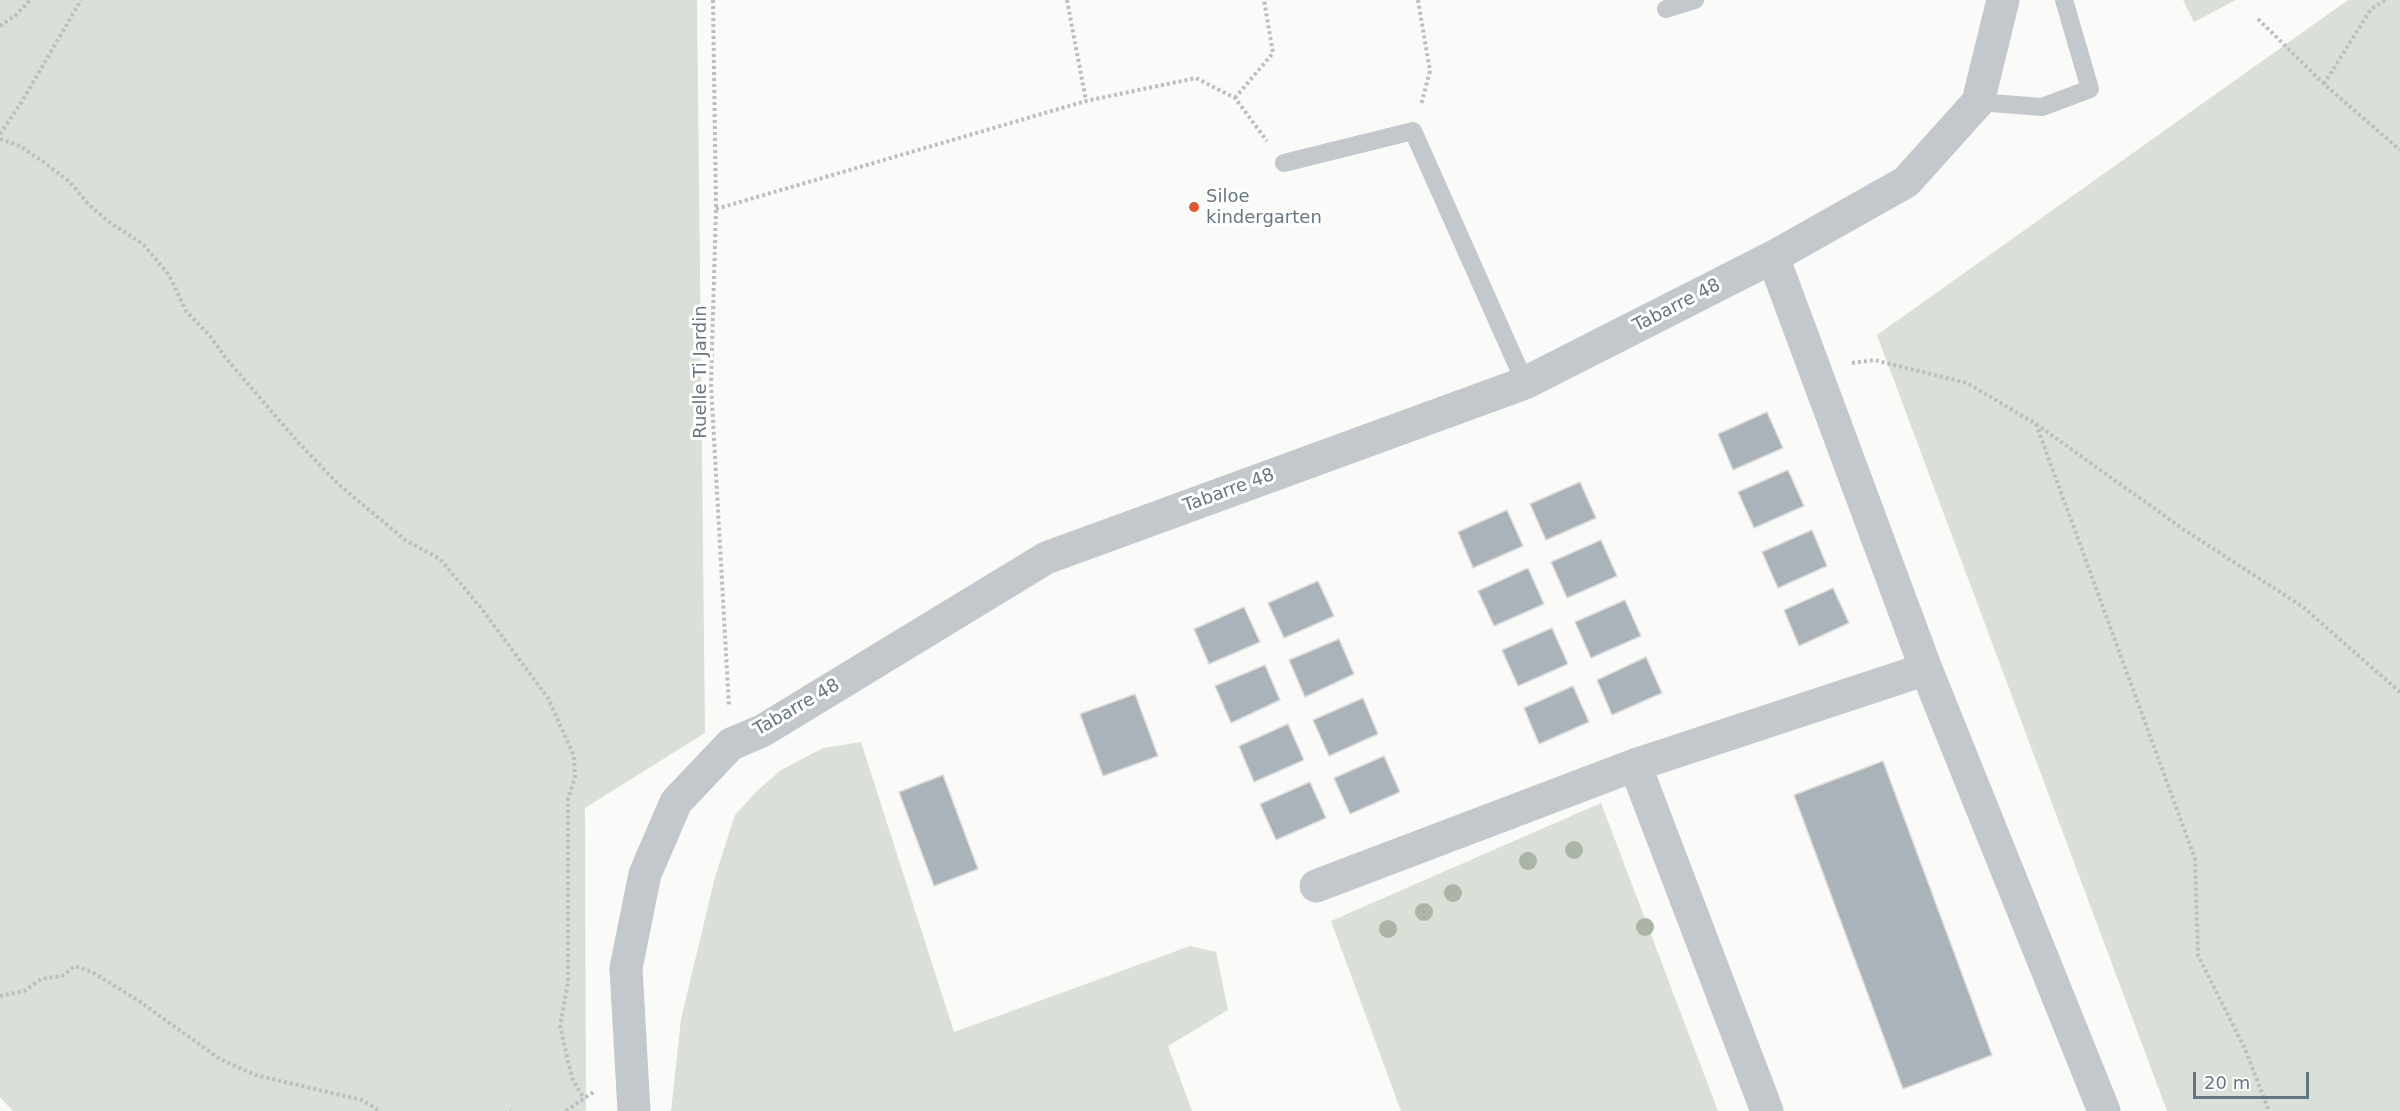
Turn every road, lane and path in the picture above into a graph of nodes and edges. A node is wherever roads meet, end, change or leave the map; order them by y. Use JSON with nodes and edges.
{"nodes":[{"id":1,"x":30,"y":0,"type":"edge"},
{"id":2,"x":81,"y":0,"type":"edge"},
{"id":3,"x":713,"y":0,"type":"edge"},
{"id":4,"x":1067,"y":0,"type":"edge"},
{"id":5,"x":1264,"y":0,"type":"edge"},
{"id":6,"x":1418,"y":0,"type":"edge"},
{"id":7,"x":1695,"y":0,"type":"edge"},
{"id":8,"x":2003,"y":0,"type":"edge"},
{"id":9,"x":2064,"y":0,"type":"edge"},
{"id":10,"x":2385,"y":0,"type":"edge"},
{"id":11,"x":1666,"y":9,"type":"dead end"},
{"id":12,"x":2258,"y":19,"type":"dead end"},
{"id":13,"x":0,"y":26,"type":"edge"},
{"id":14,"x":2324,"y":84,"type":"junction"},
{"id":15,"x":1235,"y":98,"type":"junction"},
{"id":16,"x":1086,"y":101,"type":"junction"},
{"id":17,"x":1978,"y":102,"type":"junction"},
{"id":18,"x":1413,"y":131,"type":"junction"},
{"id":19,"x":0,"y":134,"type":"edge"},
{"id":20,"x":0,"y":139,"type":"edge"},
{"id":21,"x":2400,"y":150,"type":"edge"},
{"id":22,"x":1284,"y":164,"type":"joint"},
{"id":23,"x":716,"y":209,"type":"junction"},
{"id":24,"x":1773,"y":256,"type":"junction"},
{"id":25,"x":1814,"y":368,"type":"junction"},
{"id":26,"x":1525,"y":383,"type":"junction"},
{"id":27,"x":2036,"y":424,"type":"junction"},
{"id":28,"x":1926,"y":669,"type":"junction"},
{"id":29,"x":2400,"y":692,"type":"edge"},
{"id":30,"x":731,"y":744,"type":"junction"},
{"id":31,"x":1635,"y":765,"type":"junction"},
{"id":32,"x":1316,"y":886,"type":"dead end"},
{"id":33,"x":0,"y":996,"type":"edge"},
{"id":34,"x":584,"y":1099,"type":"dead end"},
{"id":35,"x":380,"y":1111,"type":"edge"},
{"id":36,"x":634,"y":1111,"type":"edge"},
{"id":37,"x":1767,"y":1111,"type":"edge"},
{"id":38,"x":2104,"y":1111,"type":"edge"},
{"id":39,"x":2269,"y":1111,"type":"edge"}],
"edges":[{"from":1,"to":13,"type":"path"},
{"from":2,"to":19,"type":"path"},
{"from":3,"to":23,"type":"path","name":"Ruelle Ti Jardin"},
{"from":4,"to":16,"type":"path"},
{"from":5,"to":15,"type":"path"},
{"from":6,"to":18,"type":"path"},
{"from":7,"to":11,"type":"lane"},
{"from":8,"to":17,"type":"street","name":"Tabarre 48"},
{"from":9,"to":17,"type":"lane"},
{"from":10,"to":14,"type":"path"},
{"from":12,"to":14,"type":"path"},
{"from":14,"to":21,"type":"path"},
{"from":15,"to":16,"type":"path"},
{"from":15,"to":22,"type":"path"},
{"from":16,"to":23,"type":"path"},
{"from":17,"to":24,"type":"street","name":"Tabarre 48"},
{"from":18,"to":22,"type":"lane"},
{"from":18,"to":26,"type":"lane"},
{"from":20,"to":34,"type":"path"},
{"from":23,"to":30,"type":"path","name":"Ruelle Ti Jardin"},
{"from":24,"to":25,"type":"street"},
{"from":24,"to":26,"type":"street","name":"Tabarre 48"},
{"from":25,"to":27,"type":"path"},
{"from":25,"to":28,"type":"street"},
{"from":26,"to":30,"type":"street","name":"Tabarre 48"},
{"from":27,"to":29,"type":"path"},
{"from":27,"to":39,"type":"path"},
{"from":28,"to":31,"type":"street"},
{"from":28,"to":38,"type":"street"},
{"from":30,"to":36,"type":"street","name":"Tabarre 48"},
{"from":31,"to":32,"type":"street"},
{"from":31,"to":37,"type":"street"},
{"from":33,"to":35,"type":"path"}]}
